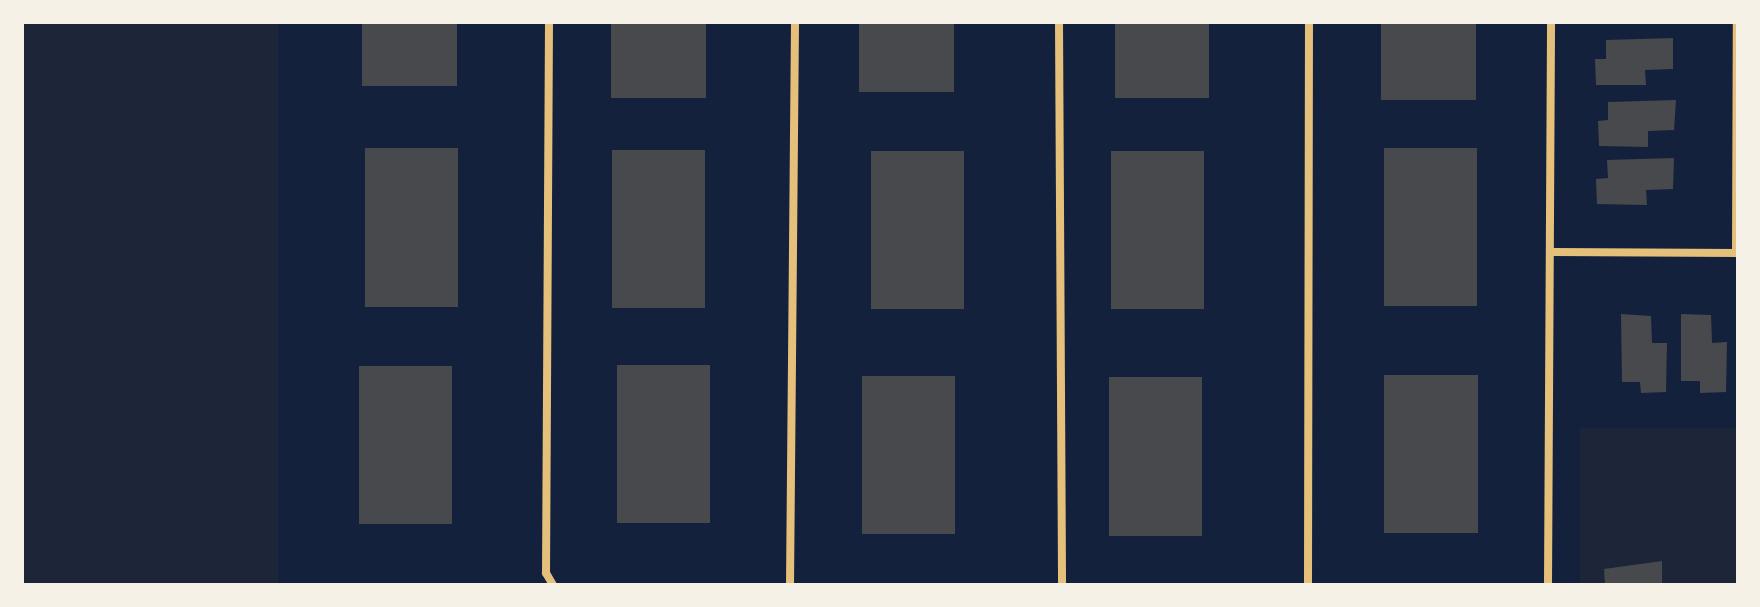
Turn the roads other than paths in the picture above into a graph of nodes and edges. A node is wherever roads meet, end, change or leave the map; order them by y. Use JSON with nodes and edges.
{"nodes":[{"id":1,"x":549,"y":22,"type":"edge"},
{"id":2,"x":795,"y":22,"type":"edge"},
{"id":3,"x":1059,"y":22,"type":"edge"},
{"id":4,"x":1309,"y":22,"type":"edge"},
{"id":5,"x":1551,"y":22,"type":"edge"},
{"id":6,"x":1737,"y":22,"type":"edge"},
{"id":7,"x":1552,"y":252,"type":"junction"},
{"id":8,"x":1737,"y":253,"type":"edge"},
{"id":9,"x":553,"y":585,"type":"edge"},
{"id":10,"x":790,"y":585,"type":"edge"},
{"id":11,"x":1062,"y":585,"type":"edge"},
{"id":12,"x":1308,"y":585,"type":"edge"},
{"id":13,"x":1548,"y":585,"type":"edge"}],
"edges":[{"from":1,"to":9,"type":"street"},
{"from":2,"to":10,"type":"street"},
{"from":3,"to":11,"type":"street"},
{"from":4,"to":12,"type":"street"},
{"from":5,"to":7,"type":"street"},
{"from":6,"to":8,"type":"street"},
{"from":7,"to":8,"type":"street"},
{"from":7,"to":13,"type":"street"}]}
